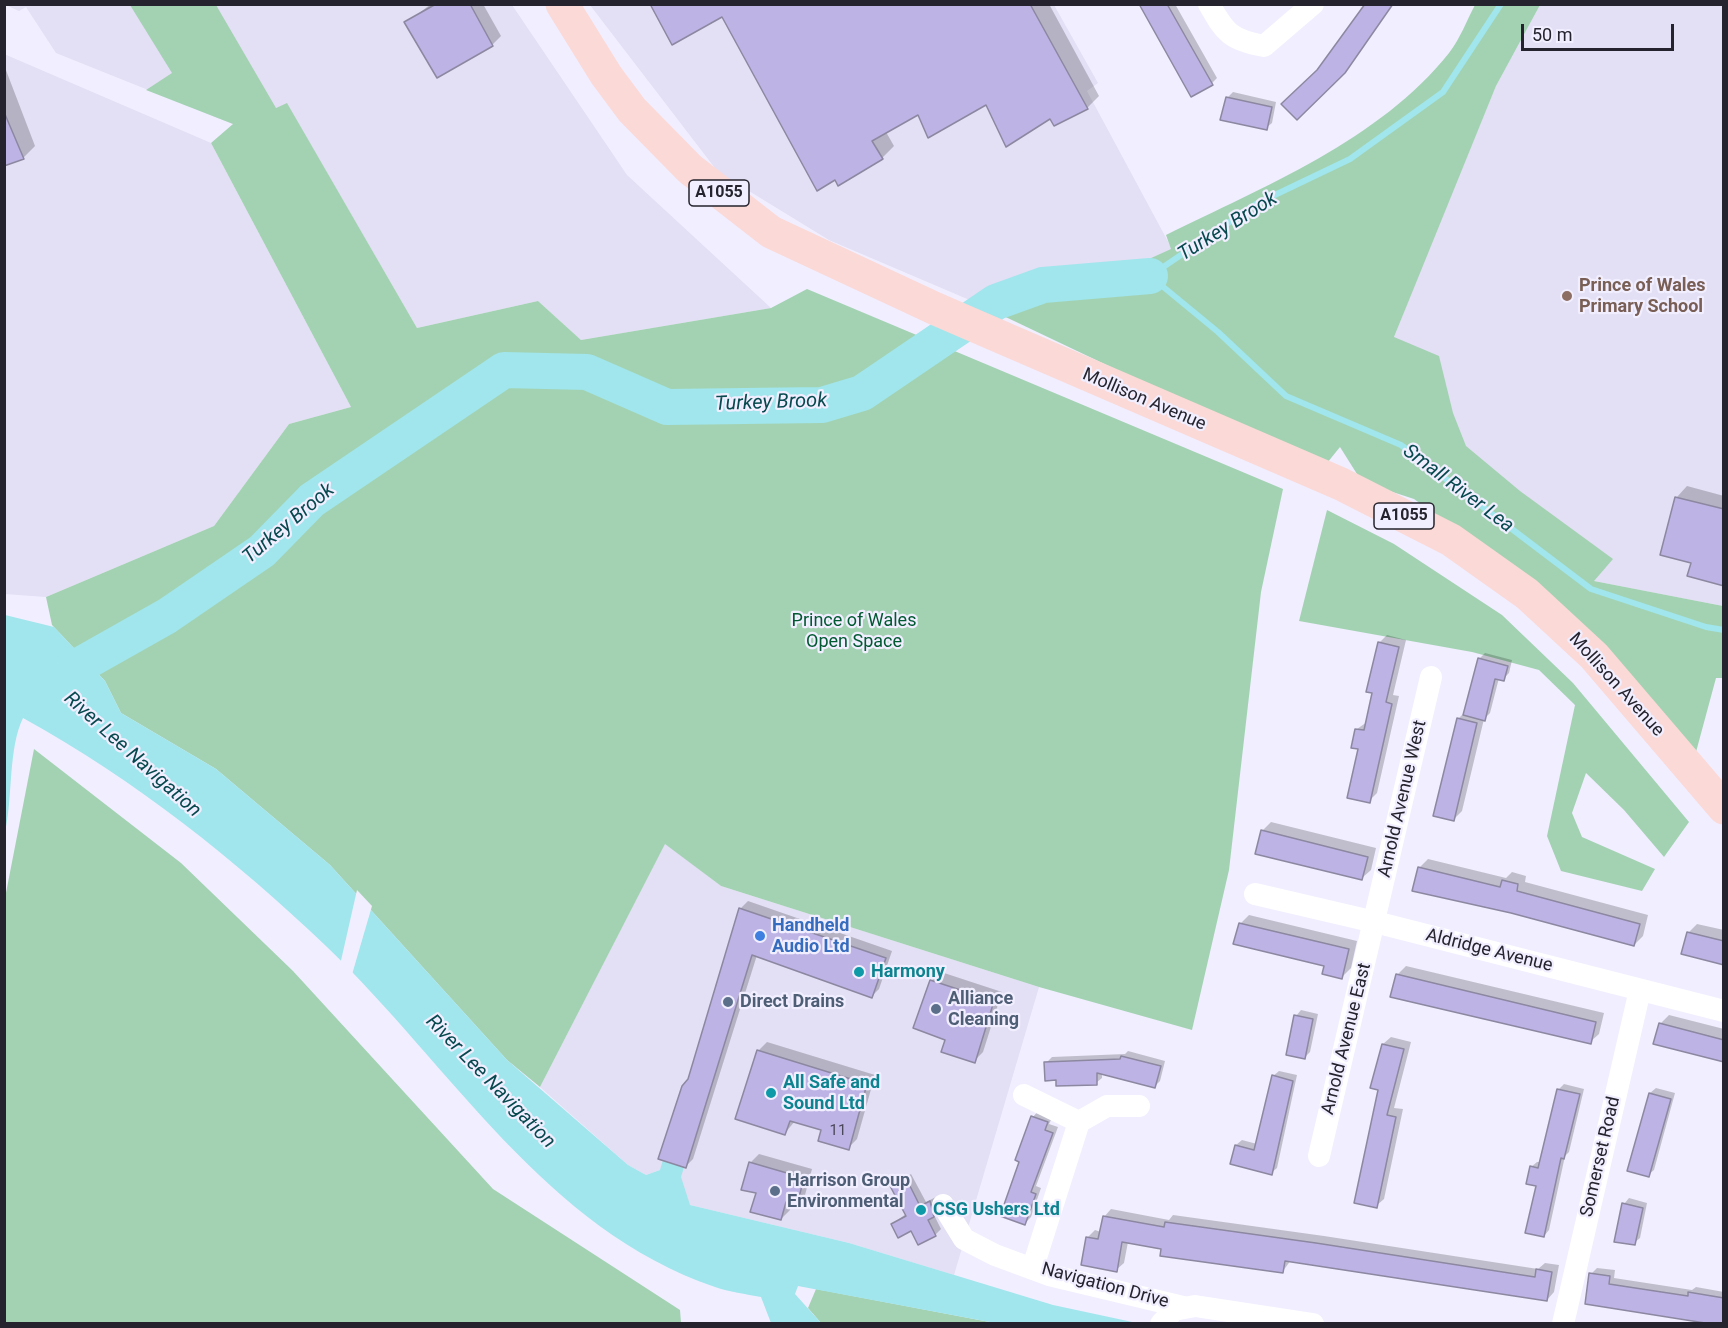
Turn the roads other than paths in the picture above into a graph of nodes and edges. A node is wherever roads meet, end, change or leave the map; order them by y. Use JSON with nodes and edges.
{"nodes":[{"id":1,"x":562,"y":4,"type":"edge"},
{"id":2,"x":1209,"y":4,"type":"edge"},
{"id":3,"x":1313,"y":4,"type":"edge"},
{"id":4,"x":1431,"y":677,"type":"dead end"},
{"id":5,"x":1724,"y":808,"type":"edge"},
{"id":6,"x":1255,"y":894,"type":"dead end"},
{"id":7,"x":1375,"y":922,"type":"junction"},
{"id":8,"x":1640,"y":990,"type":"junction"},
{"id":9,"x":1724,"y":1011,"type":"edge"},
{"id":10,"x":1024,"y":1095,"type":"dead end"},
{"id":11,"x":1139,"y":1106,"type":"dead end"},
{"id":12,"x":1079,"y":1122,"type":"junction"},
{"id":13,"x":1319,"y":1156,"type":"dead end"},
{"id":14,"x":942,"y":1205,"type":"dead end"},
{"id":15,"x":1033,"y":1267,"type":"junction"},
{"id":16,"x":1183,"y":1307,"type":"junction"},
{"id":17,"x":1161,"y":1323,"type":"edge"},
{"id":18,"x":1313,"y":1323,"type":"edge"},
{"id":19,"x":1563,"y":1323,"type":"edge"}],
"edges":[{"from":1,"to":5,"type":"main road","name":"Mollison Avenue","number":"A1055"},
{"from":2,"to":3,"type":"street"},
{"from":4,"to":7,"type":"street","name":"Arnold Avenue West"},
{"from":6,"to":7,"type":"street","name":"Aldridge Avenue"},
{"from":7,"to":8,"type":"street","name":"Aldridge Avenue"},
{"from":7,"to":13,"type":"street","name":"Arnold Avenue East"},
{"from":8,"to":9,"type":"street","name":"Aldridge Avenue"},
{"from":8,"to":19,"type":"street","name":"Somerset Road"},
{"from":10,"to":12,"type":"street"},
{"from":11,"to":12,"type":"street"},
{"from":12,"to":15,"type":"street"},
{"from":14,"to":15,"type":"street","name":"Navigation Drive"},
{"from":15,"to":16,"type":"street","name":"Navigation Drive"},
{"from":16,"to":17,"type":"street"},
{"from":16,"to":18,"type":"street","name":"Navigation Drive"}]}
